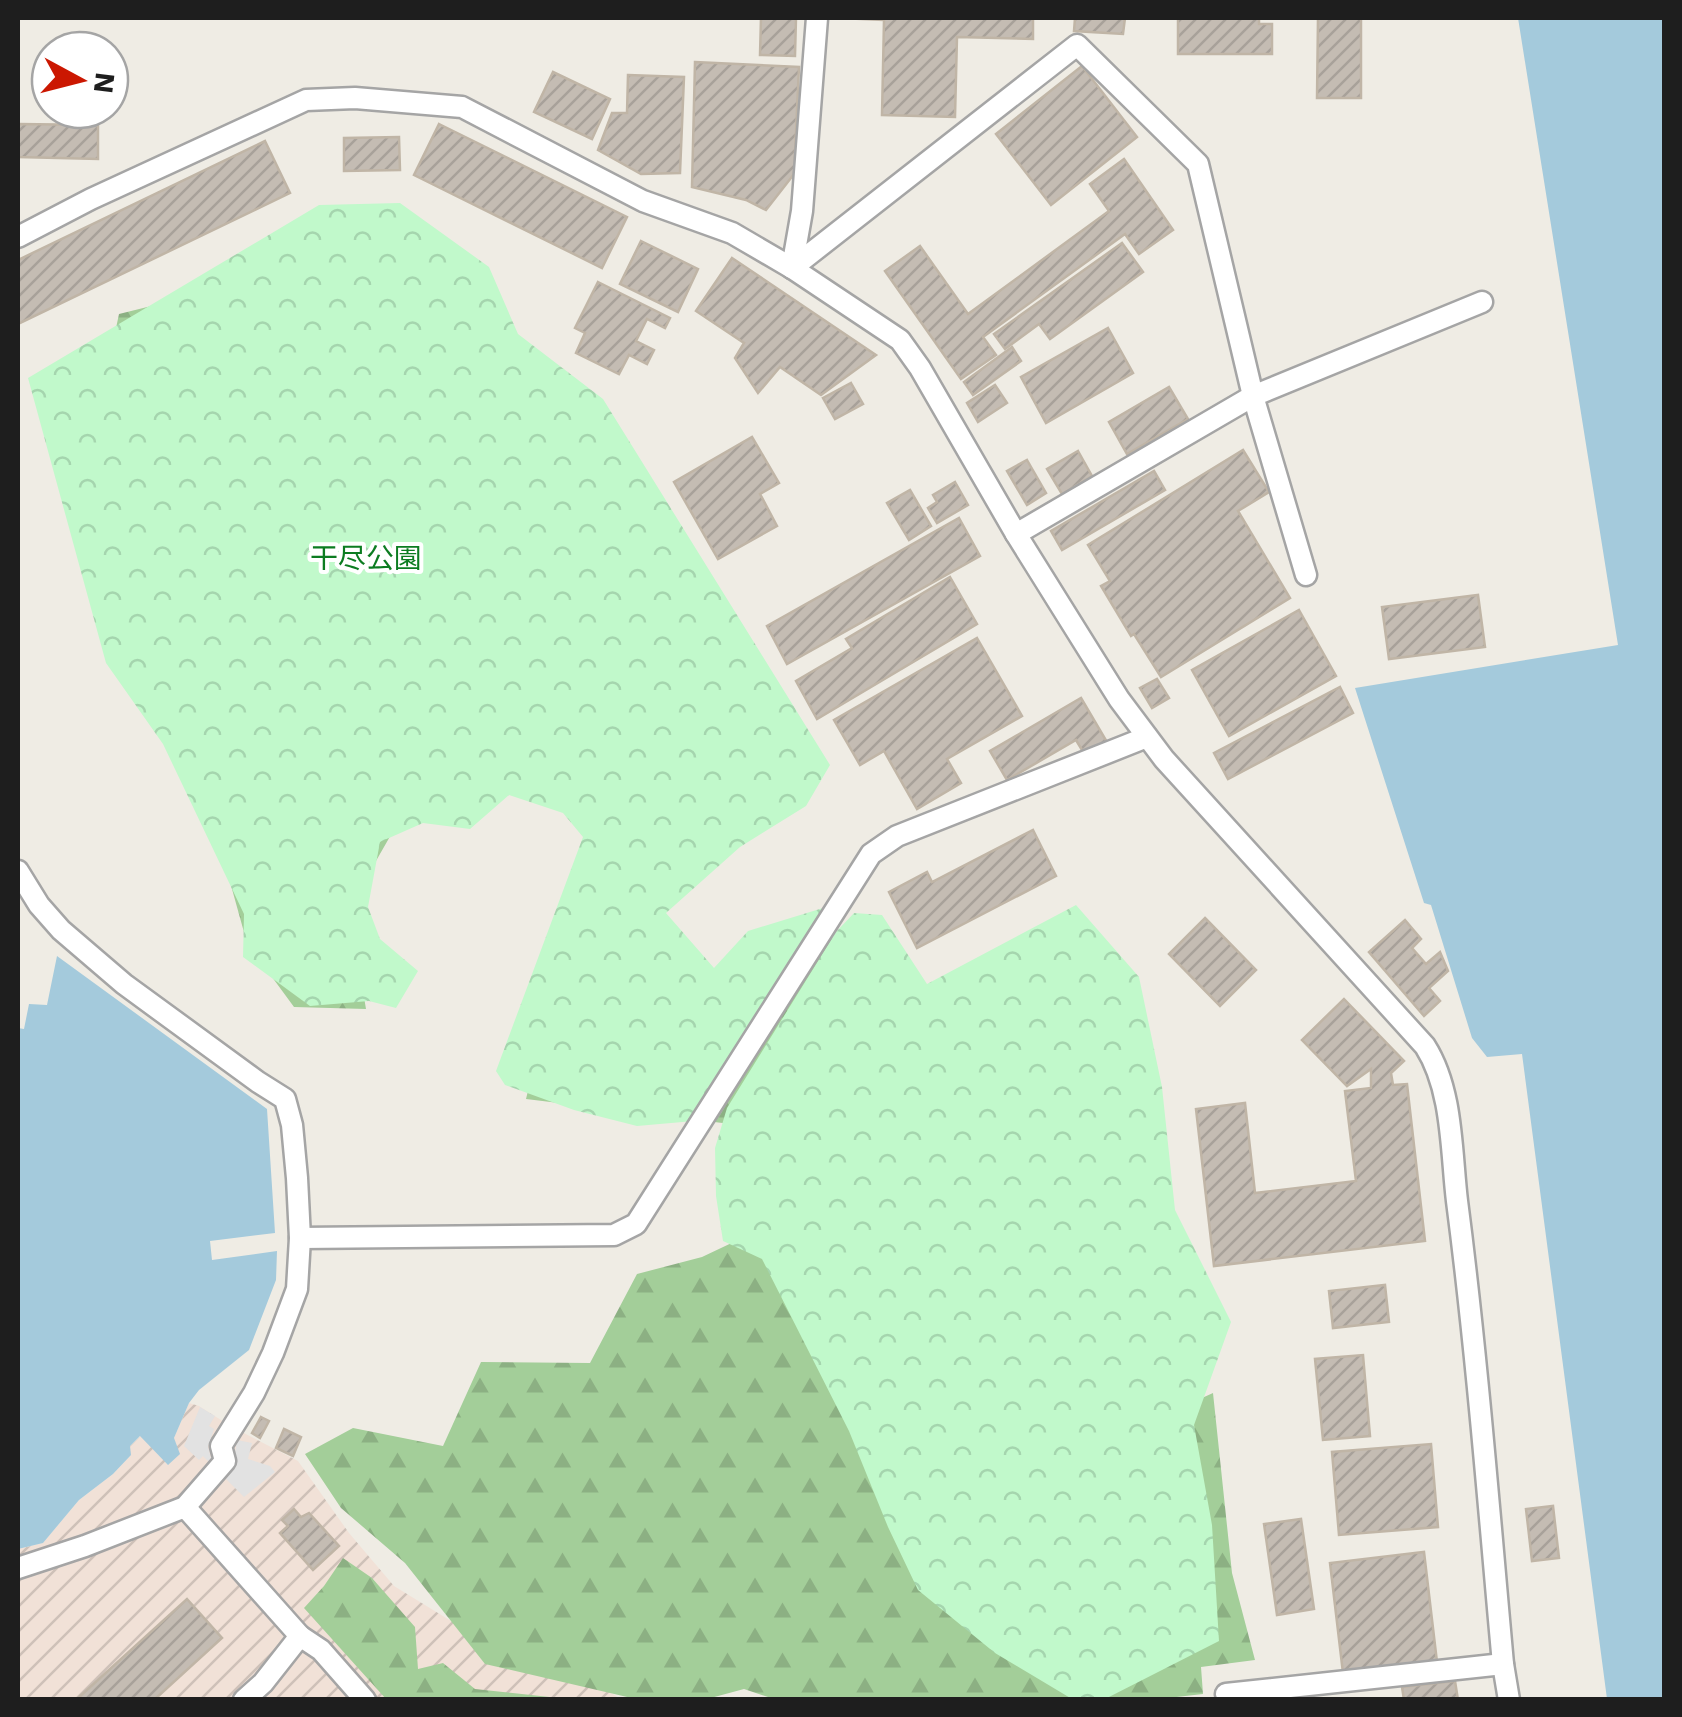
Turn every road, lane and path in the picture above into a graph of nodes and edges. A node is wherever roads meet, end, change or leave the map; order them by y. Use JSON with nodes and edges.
{"nodes":[{"id":1,"x":817,"y":18,"type":"edge"},
{"id":2,"x":18,"y":237,"type":"edge"},
{"id":3,"x":792,"y":268,"type":"junction"},
{"id":4,"x":1482,"y":302,"type":"dead end"},
{"id":5,"x":1252,"y":396,"type":"junction"},
{"id":6,"x":1016,"y":534,"type":"junction"},
{"id":7,"x":1306,"y":575,"type":"dead end"},
{"id":8,"x":1147,"y":737,"type":"junction"},
{"id":9,"x":18,"y":871,"type":"edge"},
{"id":10,"x":300,"y":1238,"type":"junction"},
{"id":11,"x":185,"y":1507,"type":"junction"},
{"id":12,"x":18,"y":1568,"type":"edge"},
{"id":13,"x":300,"y":1636,"type":"junction"},
{"id":14,"x":1503,"y":1664,"type":"junction"},
{"id":15,"x":1226,"y":1694,"type":"dead end"},
{"id":16,"x":244,"y":1700,"type":"edge"},
{"id":17,"x":365,"y":1700,"type":"edge"},
{"id":18,"x":1509,"y":1700,"type":"edge"}],
"edges":[{"from":1,"to":3,"type":"street"},
{"from":2,"to":3,"type":"street"},
{"from":3,"to":5,"type":"street"},
{"from":3,"to":6,"type":"street"},
{"from":4,"to":5,"type":"street"},
{"from":5,"to":6,"type":"street"},
{"from":5,"to":7,"type":"street"},
{"from":6,"to":8,"type":"street"},
{"from":8,"to":10,"type":"street"},
{"from":8,"to":14,"type":"street"},
{"from":9,"to":10,"type":"street"},
{"from":10,"to":11,"type":"street"},
{"from":11,"to":12,"type":"street"},
{"from":11,"to":13,"type":"street"},
{"from":13,"to":16,"type":"street"},
{"from":13,"to":17,"type":"street"},
{"from":14,"to":15,"type":"street"},
{"from":14,"to":18,"type":"street"}]}
